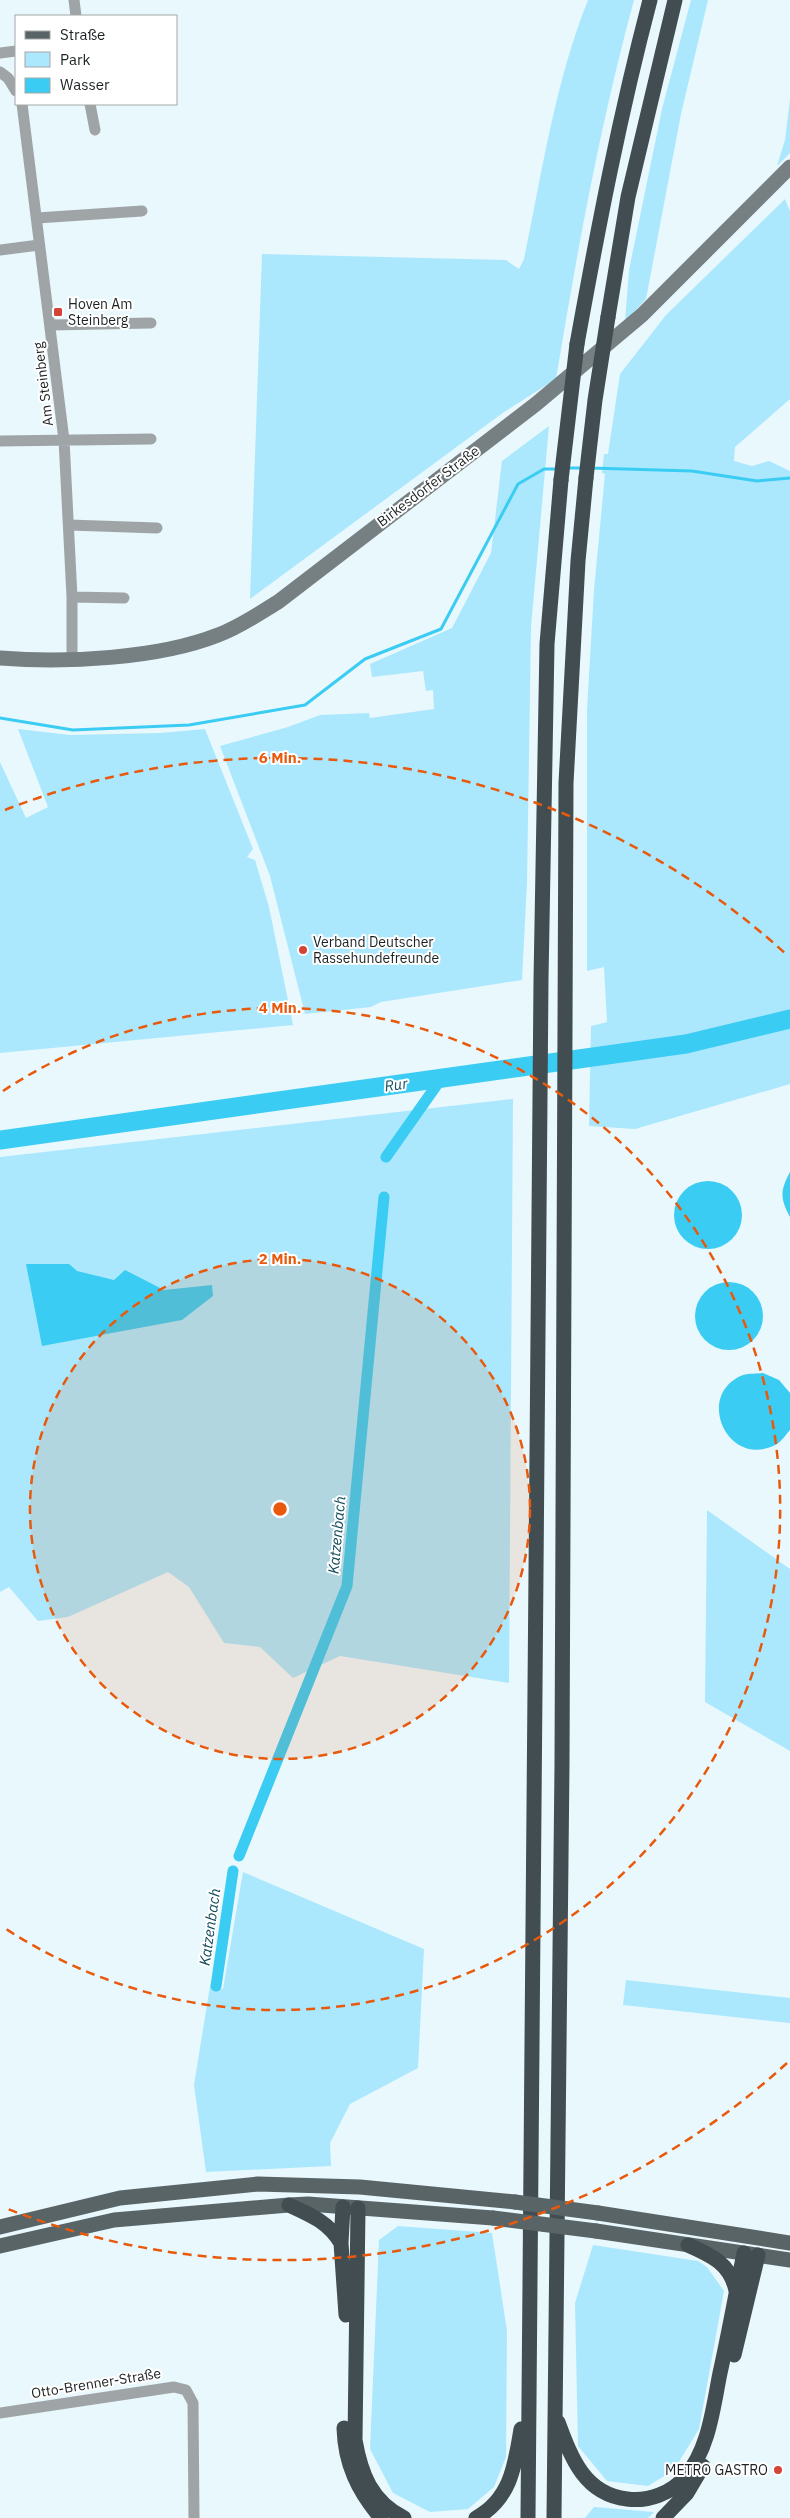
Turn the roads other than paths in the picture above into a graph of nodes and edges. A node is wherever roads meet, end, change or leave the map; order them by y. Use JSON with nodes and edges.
{"nodes":[{"id":1,"x":74,"y":0,"type":"edge"},
{"id":2,"x":650,"y":0,"type":"edge"},
{"id":3,"x":675,"y":0,"type":"edge"},
{"id":4,"x":76,"y":15,"type":"edge"},
{"id":5,"x":15,"y":51,"type":"edge"},
{"id":6,"x":0,"y":53,"type":"edge"},
{"id":7,"x":0,"y":72,"type":"edge"},
{"id":8,"x":15,"y":89,"type":"edge"},
{"id":9,"x":22,"y":105,"type":"edge"},
{"id":10,"x":90,"y":105,"type":"edge"},
{"id":11,"x":95,"y":130,"type":"dead end"},
{"id":12,"x":789,"y":172,"type":"edge"},
{"id":13,"x":142,"y":211,"type":"dead end"},
{"id":14,"x":38,"y":218,"type":"junction"},
{"id":15,"x":39,"y":245,"type":"junction"},
{"id":16,"x":0,"y":250,"type":"edge"},
{"id":17,"x":151,"y":323,"type":"dead end"},
{"id":18,"x":51,"y":325,"type":"junction"},
{"id":19,"x":151,"y":439,"type":"dead end"},
{"id":20,"x":64,"y":440,"type":"junction"},
{"id":21,"x":0,"y":441,"type":"edge"},
{"id":22,"x":70,"y":525,"type":"junction"},
{"id":23,"x":157,"y":528,"type":"dead end"},
{"id":24,"x":72,"y":597,"type":"junction"},
{"id":25,"x":124,"y":598,"type":"dead end"},
{"id":26,"x":0,"y":658,"type":"edge"},
{"id":27,"x":72,"y":660,"type":"junction"},
{"id":28,"x":343,"y":2186,"type":"junction"},
{"id":29,"x":360,"y":2187,"type":"junction"},
{"id":30,"x":289,"y":2205,"type":"junction"},
{"id":31,"x":350,"y":2207,"type":"junction"},
{"id":32,"x":0,"y":2227,"type":"edge"},
{"id":33,"x":751,"y":2237,"type":"junction"},
{"id":34,"x":341,"y":2243,"type":"junction"},
{"id":35,"x":790,"y":2243,"type":"edge"},
{"id":36,"x":688,"y":2245,"type":"junction"},
{"id":37,"x":0,"y":2246,"type":"edge"},
{"id":38,"x":751,"y":2254,"type":"junction"},
{"id":39,"x":790,"y":2260,"type":"edge"},
{"id":40,"x":736,"y":2291,"type":"junction"},
{"id":41,"x":528,"y":2386,"type":"junction"},
{"id":42,"x":0,"y":2413,"type":"edge"},
{"id":43,"x":554,"y":2413,"type":"junction"},
{"id":44,"x":194,"y":2518,"type":"edge"},
{"id":45,"x":381,"y":2518,"type":"edge"},
{"id":46,"x":404,"y":2518,"type":"edge"},
{"id":47,"x":476,"y":2518,"type":"edge"},
{"id":48,"x":528,"y":2518,"type":"edge"},
{"id":49,"x":554,"y":2518,"type":"edge"},
{"id":50,"x":663,"y":2518,"type":"edge"}],
"edges":[{"from":1,"to":4,"type":"street"},
{"from":2,"to":41,"type":"highway","bridge":true},
{"from":3,"to":43,"type":"highway","bridge":true},
{"from":5,"to":6,"type":"street"},
{"from":7,"to":8,"type":"street"},
{"from":9,"to":14,"type":"street","name":"Am Steinberg"},
{"from":10,"to":11,"type":"street"},
{"from":12,"to":27,"type":"main road","name":"Birkesdorfer Straße"},
{"from":13,"to":14,"type":"street"},
{"from":14,"to":15,"type":"street","name":"Am Steinberg"},
{"from":15,"to":16,"type":"street"},
{"from":15,"to":18,"type":"street","name":"Am Steinberg"},
{"from":17,"to":18,"type":"street","name":"Am Steinberg"},
{"from":18,"to":20,"type":"street","name":"Am Steinberg"},
{"from":19,"to":20,"type":"street","name":"Am Steinberg"},
{"from":20,"to":21,"type":"street"},
{"from":20,"to":22,"type":"street","name":"Am Steinberg"},
{"from":22,"to":23,"type":"street"},
{"from":22,"to":24,"type":"street","name":"Am Steinberg"},
{"from":24,"to":25,"type":"street"},
{"from":24,"to":27,"type":"street","name":"Am Steinberg"},
{"from":26,"to":27,"type":"main road","name":"Birkesdorfer Straße"},
{"from":28,"to":29,"type":"main road"},
{"from":28,"to":31,"type":"main road"},
{"from":28,"to":32,"type":"main road"},
{"from":29,"to":31,"type":"main road"},
{"from":29,"to":33,"type":"main road","bridge":true},
{"from":30,"to":31,"type":"main road"},
{"from":30,"to":34,"type":"highway"},
{"from":30,"to":37,"type":"main road"},
{"from":31,"to":34,"type":"highway"},
{"from":31,"to":36,"type":"main road","bridge":true},
{"from":31,"to":46,"type":"highway"},
{"from":33,"to":35,"type":"main road"},
{"from":33,"to":38,"type":"main road"},
{"from":34,"to":45,"type":"highway"},
{"from":36,"to":38,"type":"main road"},
{"from":36,"to":40,"type":"highway"},
{"from":38,"to":39,"type":"main road"},
{"from":38,"to":40,"type":"highway"},
{"from":38,"to":50,"type":"highway"},
{"from":40,"to":43,"type":"highway"},
{"from":41,"to":47,"type":"highway"},
{"from":41,"to":48,"type":"highway"},
{"from":42,"to":44,"type":"street","name":"Otto-Brenner-Straße"},
{"from":43,"to":49,"type":"highway"}]}
